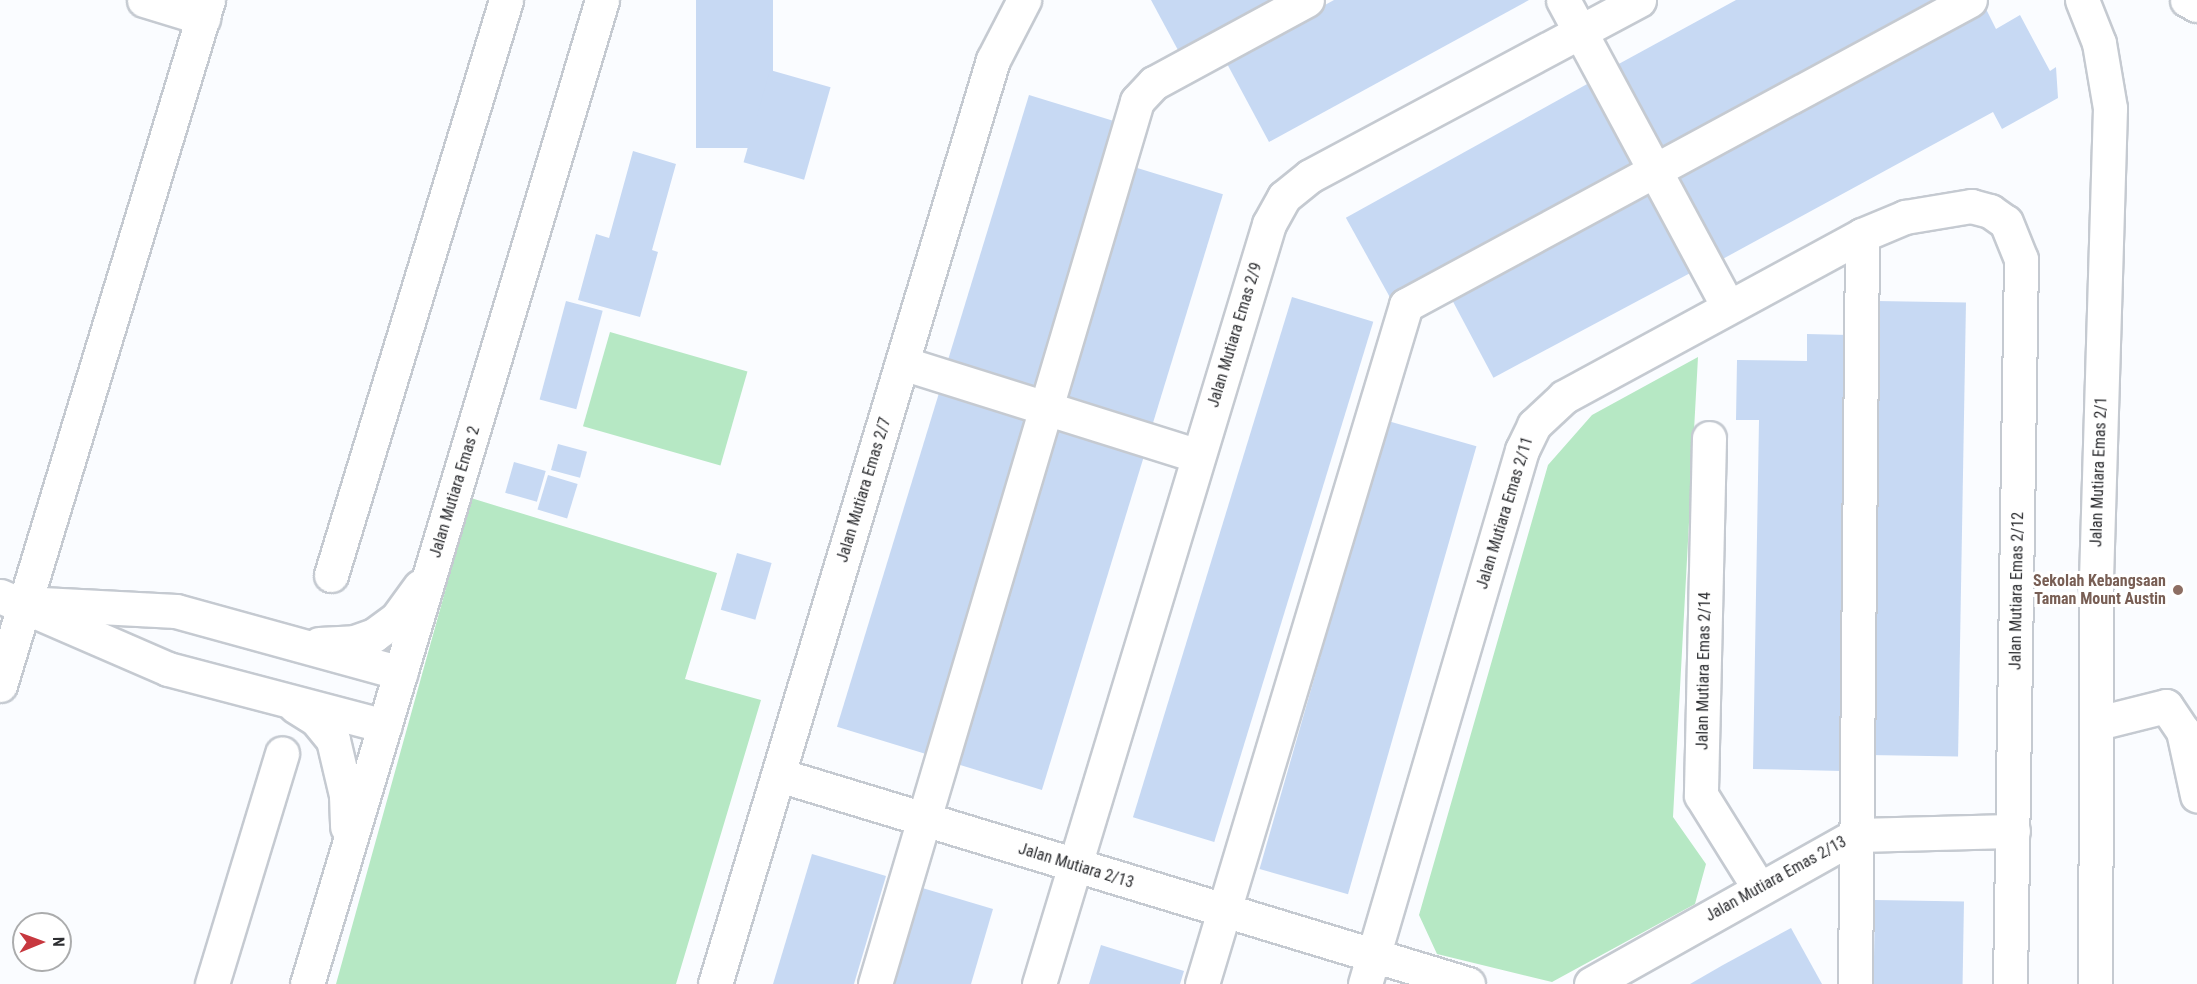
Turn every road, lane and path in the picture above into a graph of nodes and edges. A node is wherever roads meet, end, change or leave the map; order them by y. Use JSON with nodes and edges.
{"nodes":[{"id":1,"x":144,"y":0,"type":"edge"},
{"id":2,"x":506,"y":0,"type":"edge"},
{"id":3,"x":602,"y":0,"type":"edge"},
{"id":4,"x":1024,"y":0,"type":"edge"},
{"id":5,"x":1307,"y":0,"type":"edge"},
{"id":6,"x":1563,"y":0,"type":"edge"},
{"id":7,"x":1639,"y":0,"type":"edge"},
{"id":8,"x":1970,"y":0,"type":"edge"},
{"id":9,"x":2082,"y":0,"type":"edge"},
{"id":10,"x":2187,"y":0,"type":"edge"},
{"id":11,"x":2197,"y":5,"type":"edge"},
{"id":12,"x":206,"y":9,"type":"edge"},
{"id":13,"x":1580,"y":31,"type":"junction"},
{"id":14,"x":1656,"y":172,"type":"junction"},
{"id":15,"x":1990,"y":211,"type":"joint"},
{"id":16,"x":1863,"y":235,"type":"junction"},
{"id":17,"x":1727,"y":305,"type":"junction"},
{"id":18,"x":902,"y":363,"type":"junction"},
{"id":19,"x":1045,"y":411,"type":"junction"},
{"id":20,"x":1709,"y":438,"type":"dead end"},
{"id":21,"x":1198,"y":456,"type":"junction"},
{"id":22,"x":442,"y":538,"type":"junction"},
{"id":23,"x":331,"y":575,"type":"dead end"},
{"id":24,"x":13,"y":599,"type":"edge"},
{"id":25,"x":296,"y":645,"type":"junction"},
{"id":26,"x":401,"y":673,"type":"junction"},
{"id":27,"x":0,"y":685,"type":"edge"},
{"id":28,"x":284,"y":699,"type":"junction"},
{"id":29,"x":2098,"y":723,"type":"junction"},
{"id":30,"x":386,"y":726,"type":"junction"},
{"id":31,"x":282,"y":753,"type":"dead end"},
{"id":32,"x":779,"y":775,"type":"junction"},
{"id":33,"x":2197,"y":795,"type":"edge"},
{"id":34,"x":921,"y":821,"type":"junction"},
{"id":35,"x":2013,"y":831,"type":"junction"},
{"id":36,"x":1856,"y":835,"type":"junction"},
{"id":37,"x":1074,"y":865,"type":"junction"},
{"id":38,"x":339,"y":879,"type":"junction"},
{"id":39,"x":1759,"y":888,"type":"junction"},
{"id":40,"x":1225,"y":911,"type":"junction"},
{"id":41,"x":1369,"y":970,"type":"edge"},
{"id":42,"x":212,"y":984,"type":"edge"},
{"id":43,"x":307,"y":984,"type":"edge"},
{"id":44,"x":715,"y":984,"type":"edge"},
{"id":45,"x":874,"y":984,"type":"edge"},
{"id":46,"x":1039,"y":984,"type":"edge"},
{"id":47,"x":1202,"y":984,"type":"edge"},
{"id":48,"x":1468,"y":984,"type":"edge"},
{"id":49,"x":1591,"y":984,"type":"edge"},
{"id":50,"x":1855,"y":984,"type":"edge"},
{"id":51,"x":2010,"y":984,"type":"edge"},
{"id":52,"x":2096,"y":984,"type":"edge"}],
"edges":[{"from":1,"to":12,"type":"street"},
{"from":2,"to":23,"type":"street"},
{"from":3,"to":22,"type":"street","name":"Jalan Mutiara Emas 2"},
{"from":4,"to":18,"type":"street","name":"Jalan Mutiara Emas 2/7"},
{"from":5,"to":19,"type":"street"},
{"from":6,"to":13,"type":"street"},
{"from":7,"to":13,"type":"street","name":"Jalan Mutiara Emas 2/9"},
{"from":8,"to":14,"type":"street"},
{"from":9,"to":29,"type":"street","name":"Jalan Mutiara Emas 2/1"},
{"from":10,"to":11,"type":"street"},
{"from":12,"to":24,"type":"street"},
{"from":13,"to":14,"type":"street"},
{"from":13,"to":21,"type":"street","name":"Jalan Mutiara Emas 2/9"},
{"from":14,"to":17,"type":"street"},
{"from":14,"to":40,"type":"street"},
{"from":15,"to":16,"type":"street","name":"Jalan Mutiara Emas 2/11"},
{"from":15,"to":35,"type":"street","name":"Jalan Mutiara Emas 2/12"},
{"from":16,"to":17,"type":"street","name":"Jalan Mutiara Emas 2/11"},
{"from":16,"to":36,"type":"street"},
{"from":17,"to":41,"type":"street","name":"Jalan Mutiara Emas 2/11"},
{"from":18,"to":19,"type":"street"},
{"from":18,"to":32,"type":"street","name":"Jalan Mutiara Emas 2/7"},
{"from":19,"to":21,"type":"street"},
{"from":19,"to":34,"type":"street"},
{"from":20,"to":39,"type":"street","name":"Jalan Mutiara Emas 2/14"},
{"from":21,"to":37,"type":"street","name":"Jalan Mutiara Emas 2/9"},
{"from":22,"to":25,"type":"street"},
{"from":22,"to":26,"type":"street","name":"Jalan Mutiara Emas 2"},
{"from":24,"to":25,"type":"street"},
{"from":24,"to":27,"type":"street"},
{"from":24,"to":28,"type":"street"},
{"from":25,"to":26,"type":"street"},
{"from":26,"to":30,"type":"street","name":"Jalan Mutiara Emas 2"},
{"from":28,"to":30,"type":"street"},
{"from":28,"to":38,"type":"street"},
{"from":29,"to":33,"type":"street"},
{"from":29,"to":52,"type":"street","name":"Jalan Mutiara Emas 2/1"},
{"from":30,"to":38,"type":"street","name":"Jalan Mutiara Emas 2"},
{"from":31,"to":42,"type":"street"},
{"from":32,"to":34,"type":"street","name":"Jalan Mutiara 2/13"},
{"from":32,"to":44,"type":"street","name":"Jalan Mutiara Emas 2/7"},
{"from":34,"to":37,"type":"street","name":"Jalan Mutiara 2/13"},
{"from":34,"to":45,"type":"street"},
{"from":35,"to":36,"type":"street","name":"Jalan Mutiara Emas 2/13"},
{"from":35,"to":51,"type":"street","name":"Jalan Mutiara Emas 2/12"},
{"from":36,"to":39,"type":"street","name":"Jalan Mutiara Emas 2/13"},
{"from":36,"to":50,"type":"street"},
{"from":37,"to":40,"type":"street","name":"Jalan Mutiara 2/13"},
{"from":37,"to":46,"type":"street","name":"Jalan Mutiara Emas 2/9"},
{"from":38,"to":43,"type":"street","name":"Jalan Mutiara Emas 2"},
{"from":39,"to":49,"type":"street","name":"Jalan Mutiara Emas 2/13"},
{"from":40,"to":41,"type":"street","name":"Jalan Mutiara 2/13"},
{"from":40,"to":47,"type":"street"},
{"from":41,"to":48,"type":"street"}]}
